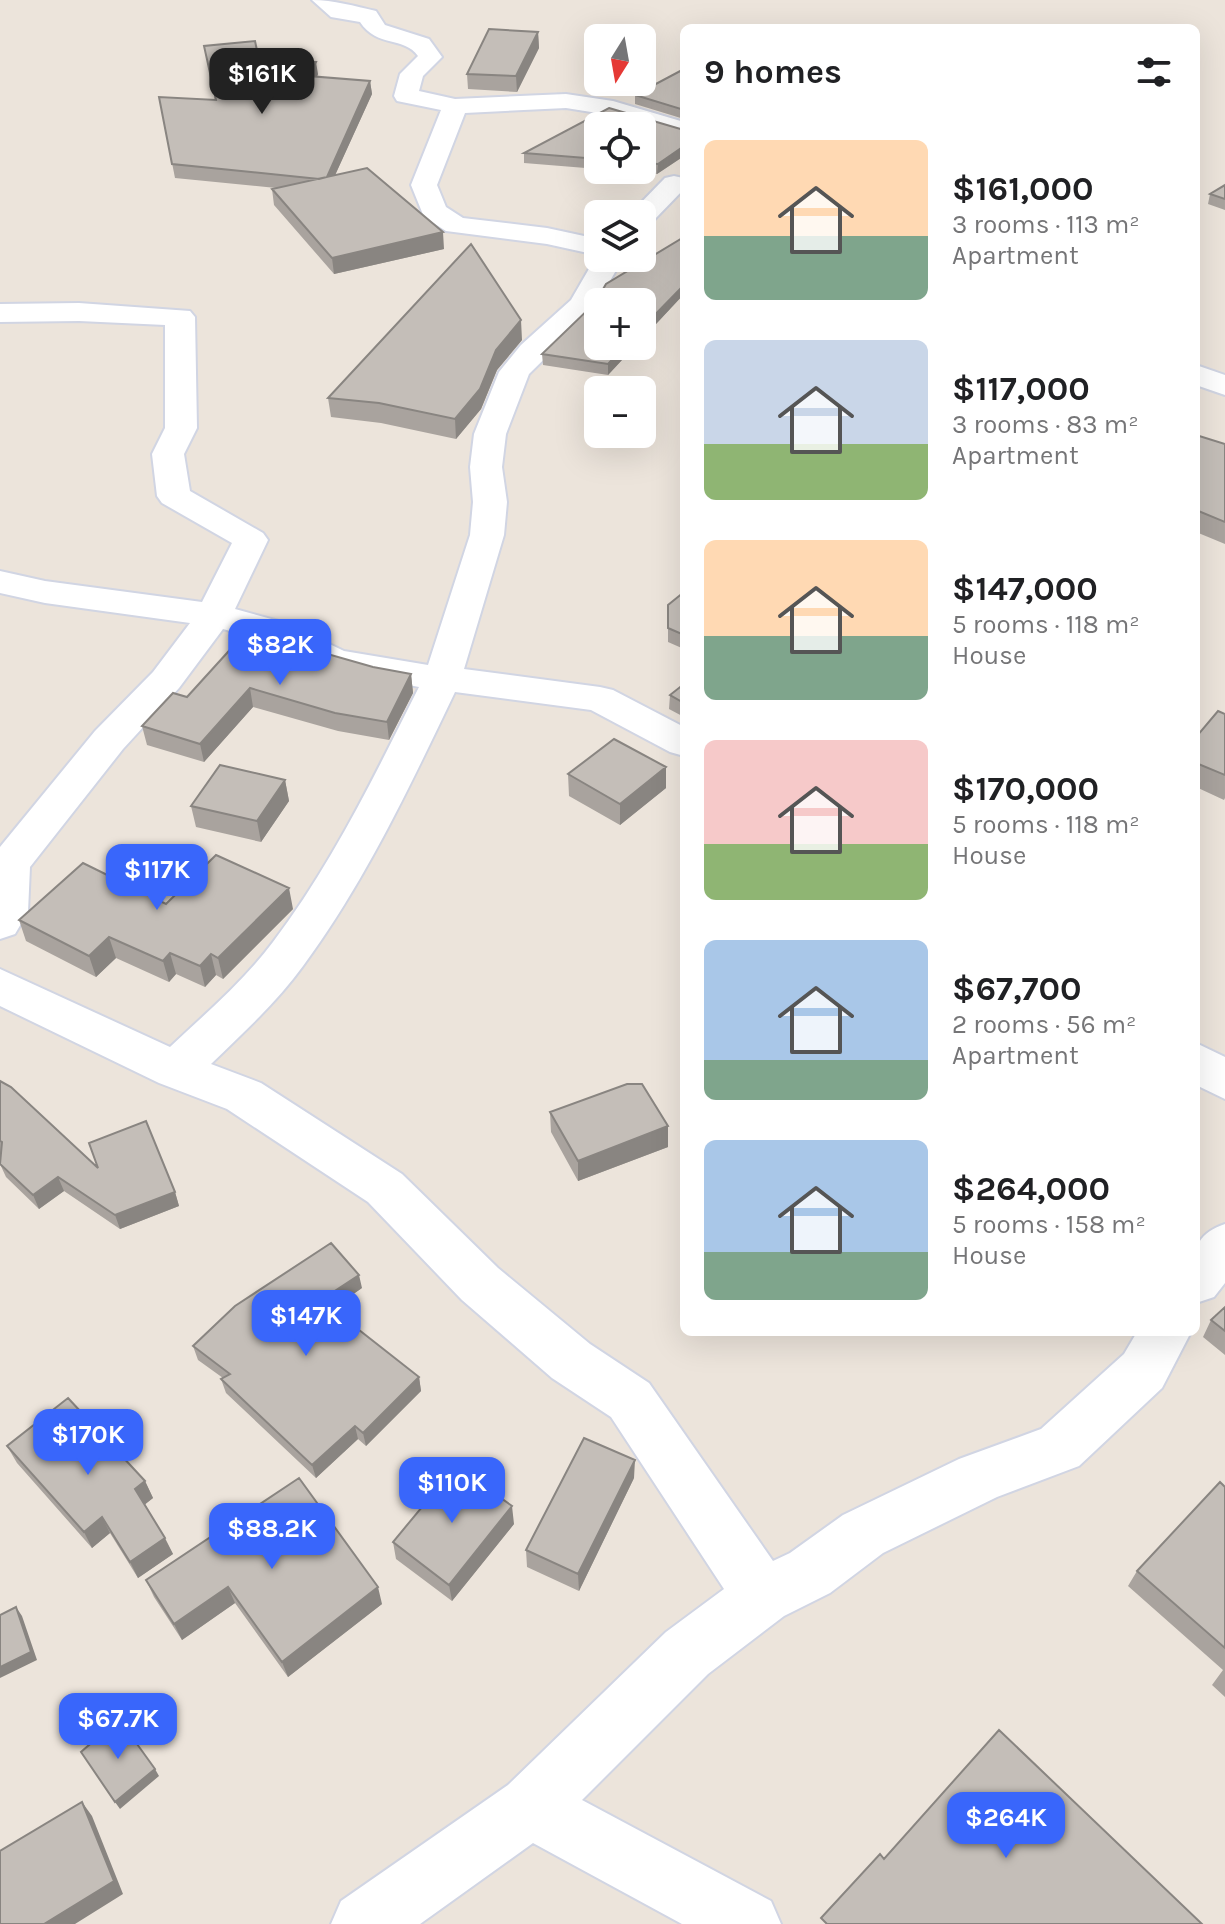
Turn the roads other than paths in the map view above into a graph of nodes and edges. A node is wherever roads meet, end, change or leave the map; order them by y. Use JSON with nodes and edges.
{"nodes":[{"id":1,"x":323,"y":0,"type":"edge"},
{"id":2,"x":455,"y":106,"type":"junction"},
{"id":3,"x":680,"y":129,"type":"edge"},
{"id":4,"x":680,"y":181,"type":"edge"},
{"id":5,"x":656,"y":203,"type":"edge"},
{"id":6,"x":584,"y":244,"type":"edge"},
{"id":7,"x":601,"y":272,"type":"edge"},
{"id":8,"x":0,"y":313,"type":"edge"},
{"id":9,"x":1200,"y":376,"type":"edge"},
{"id":10,"x":1225,"y":386,"type":"edge"},
{"id":11,"x":0,"y":582,"type":"edge"},
{"id":12,"x":214,"y":615,"type":"junction"},
{"id":13,"x":443,"y":677,"type":"junction"},
{"id":14,"x":680,"y":741,"type":"edge"},
{"id":15,"x":0,"y":923,"type":"edge"},
{"id":16,"x":0,"y":986,"type":"edge"},
{"id":17,"x":1200,"y":1064,"type":"edge"},
{"id":18,"x":175,"y":1070,"type":"junction"},
{"id":19,"x":1225,"y":1081,"type":"edge"},
{"id":20,"x":1225,"y":1245,"type":"edge"},
{"id":21,"x":1200,"y":1276,"type":"edge"},
{"id":22,"x":1163,"y":1336,"type":"edge"},
{"id":23,"x":763,"y":1596,"type":"junction"},
{"id":24,"x":530,"y":1807,"type":"junction"},
{"id":25,"x":364,"y":1924,"type":"edge"},
{"id":26,"x":748,"y":1924,"type":"edge"}],
"edges":[{"from":1,"to":2,"type":"street"},
{"from":2,"to":3,"type":"street"},
{"from":2,"to":6,"type":"street"},
{"from":4,"to":5,"type":"street"},
{"from":7,"to":13,"type":"street"},
{"from":8,"to":12,"type":"street"},
{"from":9,"to":10,"type":"street"},
{"from":11,"to":12,"type":"street"},
{"from":12,"to":13,"type":"street"},
{"from":12,"to":15,"type":"street"},
{"from":13,"to":14,"type":"street"},
{"from":13,"to":18,"type":"street"},
{"from":16,"to":18,"type":"street"},
{"from":17,"to":19,"type":"street"},
{"from":18,"to":23,"type":"street"},
{"from":20,"to":21,"type":"street"},
{"from":22,"to":23,"type":"street"},
{"from":23,"to":24,"type":"street"},
{"from":24,"to":25,"type":"street"},
{"from":24,"to":26,"type":"street"}]}
